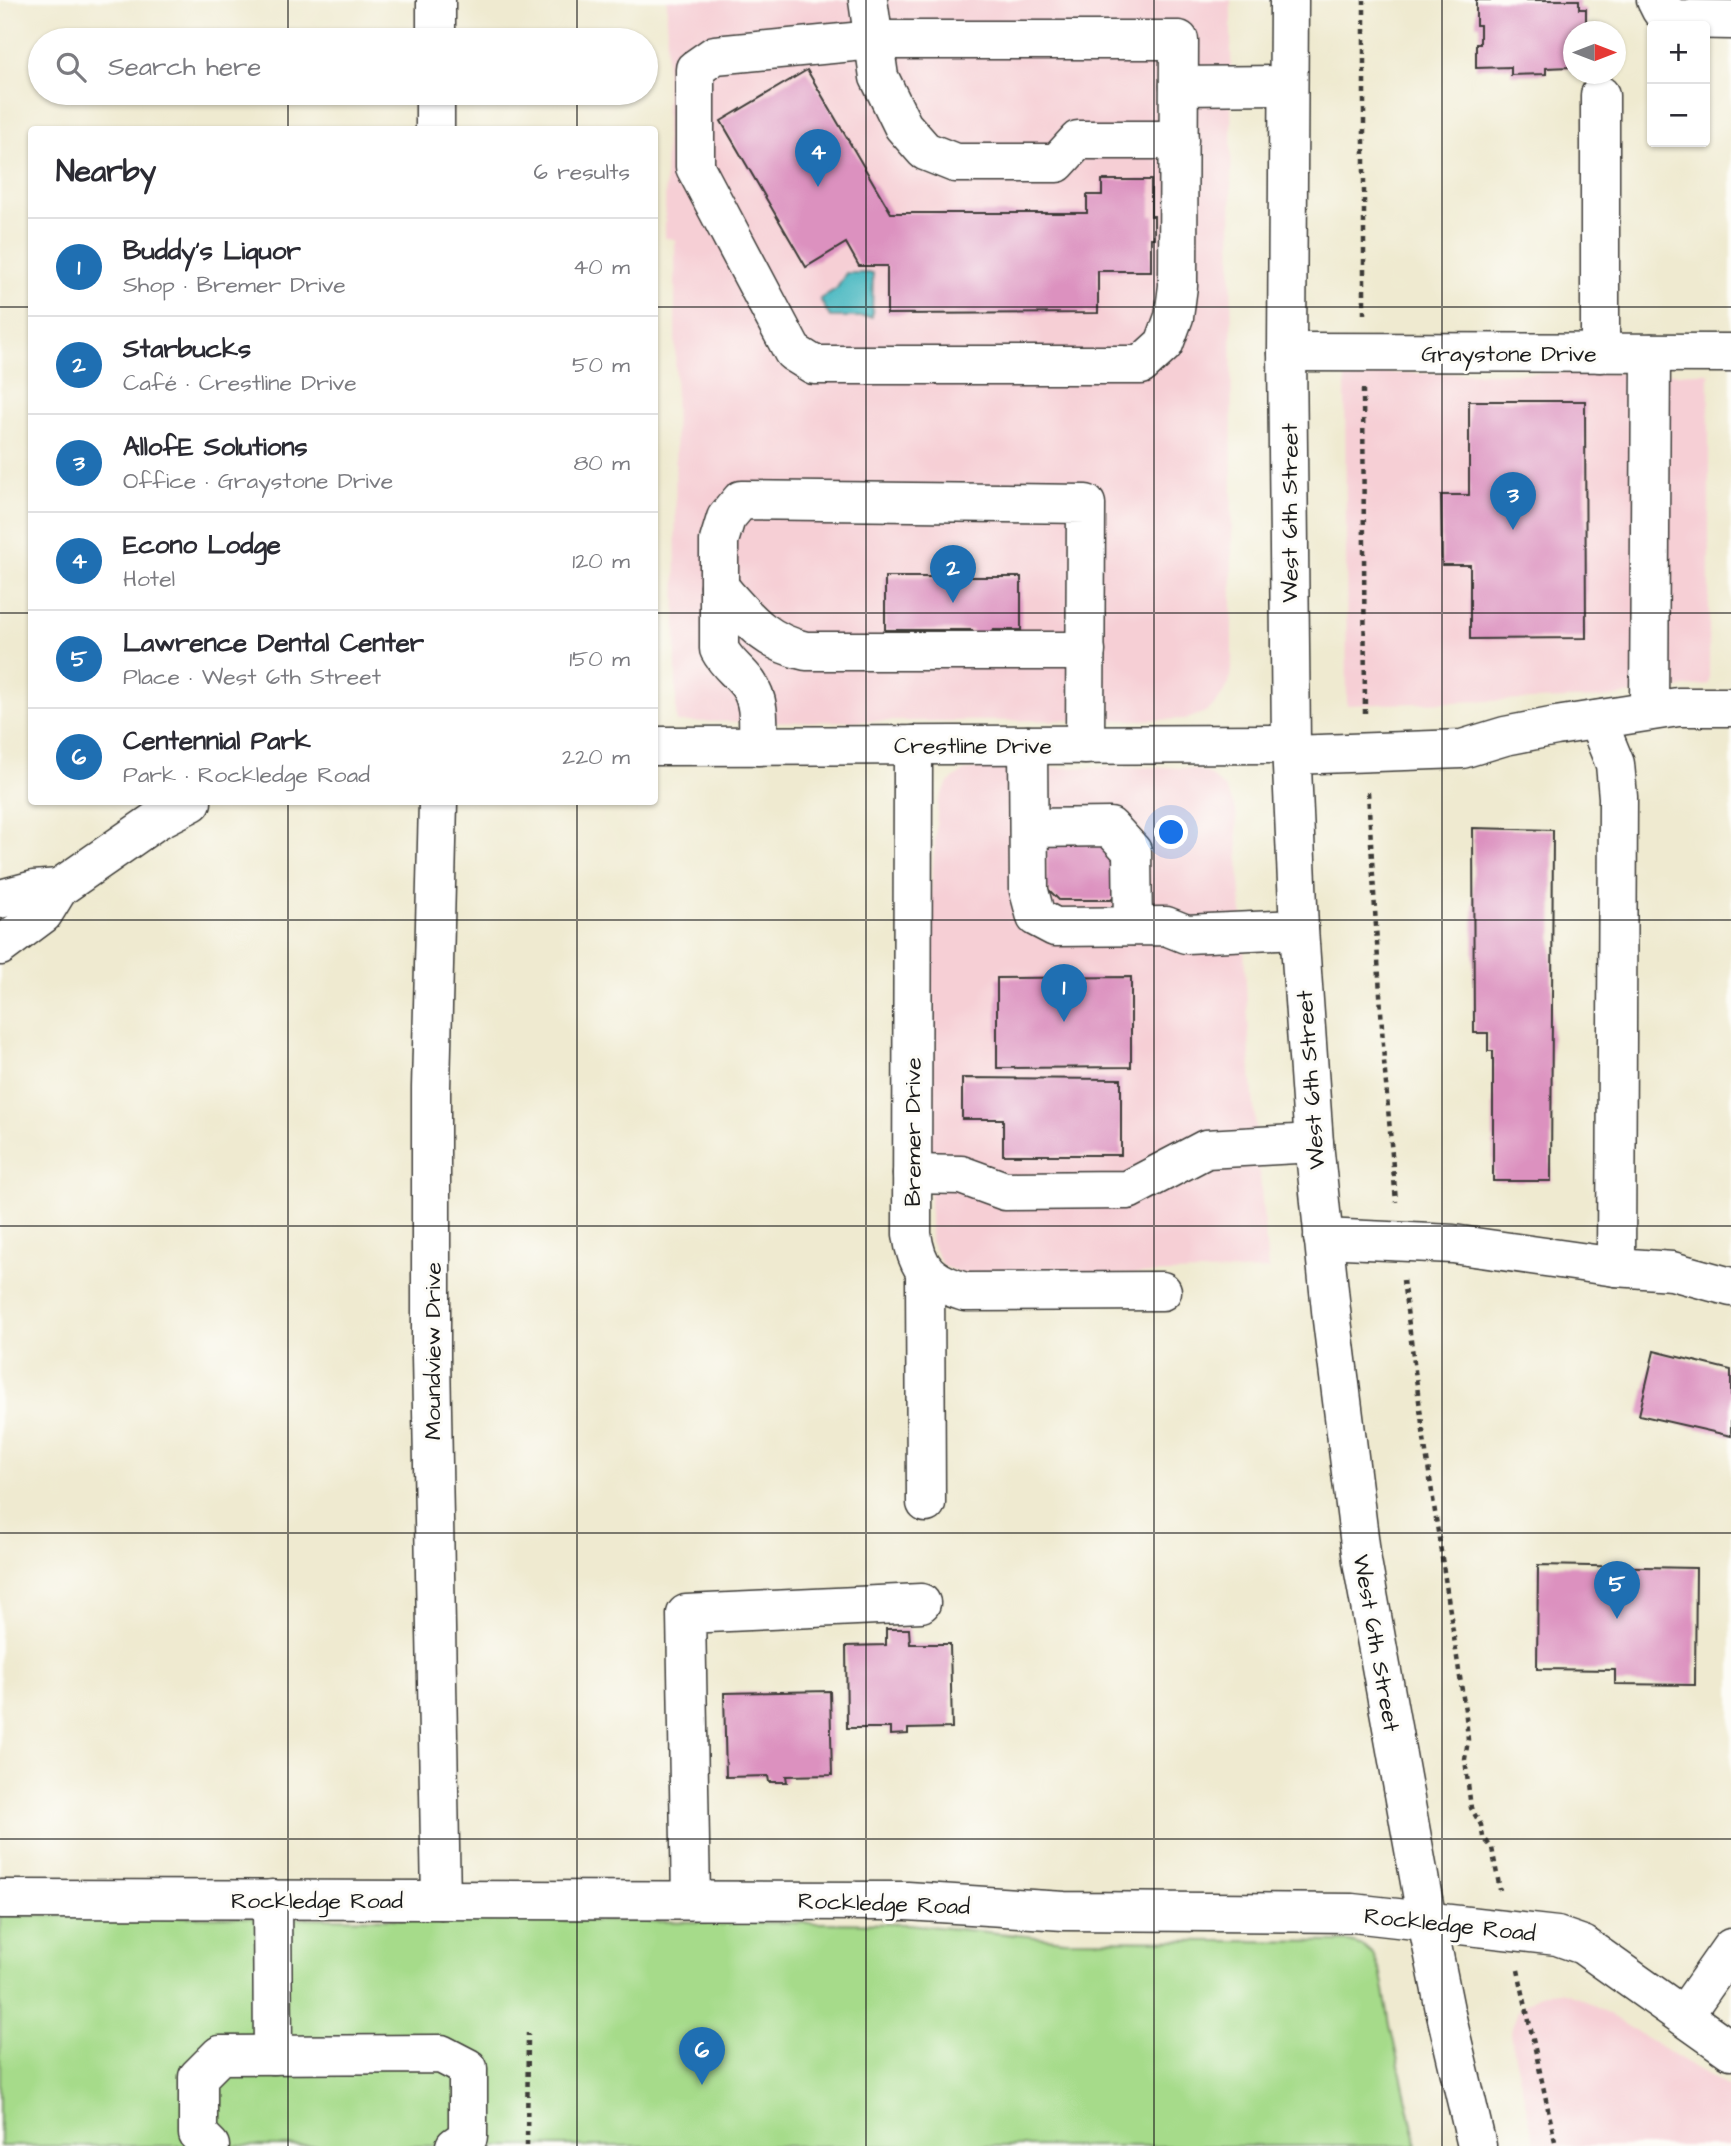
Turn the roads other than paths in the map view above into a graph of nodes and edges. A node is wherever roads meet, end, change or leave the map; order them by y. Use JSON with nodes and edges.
{"nodes":[{"id":1,"x":436,"y":0,"type":"edge"},
{"id":2,"x":868,"y":0,"type":"edge"},
{"id":3,"x":1289,"y":0,"type":"edge"},
{"id":4,"x":1656,"y":0,"type":"edge"},
{"id":5,"x":1731,"y":20,"type":"edge"},
{"id":6,"x":436,"y":28,"type":"edge"},
{"id":7,"x":874,"y":40,"type":"junction"},
{"id":8,"x":1288,"y":85,"type":"junction"},
{"id":9,"x":1179,"y":86,"type":"junction"},
{"id":10,"x":1600,"y":95,"type":"dead end"},
{"id":11,"x":435,"y":105,"type":"edge"},
{"id":12,"x":435,"y":126,"type":"edge"},
{"id":13,"x":1179,"y":140,"type":"junction"},
{"id":14,"x":1287,"y":352,"type":"junction"},
{"id":15,"x":1600,"y":353,"type":"junction"},
{"id":16,"x":1651,"y":353,"type":"junction"},
{"id":17,"x":1731,"y":353,"type":"edge"},
{"id":18,"x":719,"y":587,"type":"junction"},
{"id":19,"x":1086,"y":651,"type":"junction"},
{"id":20,"x":1731,"y":707,"type":"edge"},
{"id":21,"x":1649,"y":711,"type":"junction"},
{"id":22,"x":1597,"y":719,"type":"junction"},
{"id":23,"x":913,"y":745,"type":"junction"},
{"id":24,"x":1028,"y":745,"type":"junction"},
{"id":25,"x":1085,"y":745,"type":"junction"},
{"id":26,"x":658,"y":746,"type":"edge"},
{"id":27,"x":758,"y":746,"type":"junction"},
{"id":28,"x":1291,"y":749,"type":"junction"},
{"id":29,"x":186,"y":805,"type":"edge"},
{"id":30,"x":438,"y":805,"type":"edge"},
{"id":31,"x":1029,"y":828,"type":"junction"},
{"id":32,"x":59,"y":888,"type":"junction"},
{"id":33,"x":0,"y":899,"type":"edge"},
{"id":34,"x":1133,"y":926,"type":"junction"},
{"id":35,"x":1298,"y":929,"type":"junction"},
{"id":36,"x":0,"y":946,"type":"edge"},
{"id":37,"x":1314,"y":1143,"type":"junction"},
{"id":38,"x":912,"y":1174,"type":"junction"},
{"id":39,"x":1323,"y":1238,"type":"junction"},
{"id":40,"x":1616,"y":1267,"type":"junction"},
{"id":41,"x":925,"y":1273,"type":"junction"},
{"id":42,"x":1731,"y":1287,"type":"edge"},
{"id":43,"x":1163,"y":1291,"type":"dead end"},
{"id":44,"x":926,"y":1503,"type":"dead end"},
{"id":45,"x":921,"y":1603,"type":"dead end"},
{"id":46,"x":0,"y":1899,"type":"edge"},
{"id":47,"x":272,"y":1899,"type":"junction"},
{"id":48,"x":441,"y":1900,"type":"junction"},
{"id":49,"x":691,"y":1900,"type":"junction"},
{"id":50,"x":1427,"y":1921,"type":"junction"},
{"id":51,"x":1731,"y":1948,"type":"edge"},
{"id":52,"x":1684,"y":2015,"type":"junction"},
{"id":53,"x":1731,"y":2050,"type":"edge"},
{"id":54,"x":273,"y":2055,"type":"junction"},
{"id":55,"x":210,"y":2146,"type":"edge"},
{"id":56,"x":455,"y":2146,"type":"edge"},
{"id":57,"x":1477,"y":2146,"type":"edge"}],
"edges":[{"from":1,"to":6,"type":"street"},
{"from":2,"to":7,"type":"street"},
{"from":3,"to":8,"type":"street","name":"West 6th Street"},
{"from":4,"to":5,"type":"street"},
{"from":7,"to":9,"type":"street"},
{"from":7,"to":13,"type":"street"},
{"from":7,"to":13,"type":"street"},
{"from":8,"to":9,"type":"street"},
{"from":8,"to":14,"type":"street","name":"West 6th Street"},
{"from":9,"to":13,"type":"street"},
{"from":10,"to":15,"type":"street"},
{"from":11,"to":12,"type":"street"},
{"from":14,"to":15,"type":"street","name":"Graystone Drive"},
{"from":14,"to":28,"type":"street","name":"West 6th Street"},
{"from":15,"to":16,"type":"street","name":"Graystone Drive"},
{"from":16,"to":17,"type":"street","name":"Graystone Drive"},
{"from":16,"to":21,"type":"street"},
{"from":18,"to":19,"type":"street"},
{"from":18,"to":19,"type":"street"},
{"from":18,"to":27,"type":"street"},
{"from":19,"to":25,"type":"street"},
{"from":20,"to":21,"type":"street","name":"Crestline Drive"},
{"from":21,"to":22,"type":"street","name":"Crestline Drive"},
{"from":22,"to":28,"type":"street","name":"Crestline Drive"},
{"from":22,"to":40,"type":"street"},
{"from":23,"to":24,"type":"street","name":"Crestline Drive"},
{"from":23,"to":27,"type":"street","name":"Crestline Drive"},
{"from":23,"to":38,"type":"street","name":"Bremer Drive"},
{"from":24,"to":25,"type":"street","name":"Crestline Drive"},
{"from":24,"to":31,"type":"street"},
{"from":25,"to":28,"type":"street","name":"Crestline Drive"},
{"from":26,"to":27,"type":"street","name":"Crestline Drive"},
{"from":28,"to":35,"type":"street","name":"West 6th Street"},
{"from":29,"to":32,"type":"street"},
{"from":30,"to":48,"type":"street","name":"Moundview Drive"},
{"from":31,"to":34,"type":"street"},
{"from":31,"to":34,"type":"street"},
{"from":32,"to":33,"type":"street"},
{"from":32,"to":36,"type":"street"},
{"from":34,"to":35,"type":"street"},
{"from":35,"to":37,"type":"street","name":"West 6th Street"},
{"from":37,"to":38,"type":"street"},
{"from":37,"to":39,"type":"street","name":"West 6th Street"},
{"from":38,"to":41,"type":"street","name":"Bremer Drive"},
{"from":39,"to":40,"type":"street"},
{"from":39,"to":50,"type":"street","name":"West 6th Street"},
{"from":40,"to":42,"type":"street"},
{"from":41,"to":43,"type":"street"},
{"from":41,"to":44,"type":"street","name":"Bremer Drive"},
{"from":45,"to":49,"type":"street"},
{"from":46,"to":47,"type":"street","name":"Rockledge Road"},
{"from":47,"to":48,"type":"street","name":"Rockledge Road"},
{"from":47,"to":54,"type":"street"},
{"from":48,"to":49,"type":"street","name":"Rockledge Road"},
{"from":49,"to":50,"type":"street","name":"Rockledge Road"},
{"from":50,"to":52,"type":"street","name":"Rockledge Road"},
{"from":50,"to":57,"type":"street","name":"West 6th Street"},
{"from":51,"to":52,"type":"street"},
{"from":52,"to":53,"type":"street","name":"Rockledge Road"},
{"from":54,"to":55,"type":"street"},
{"from":54,"to":56,"type":"street"}]}
